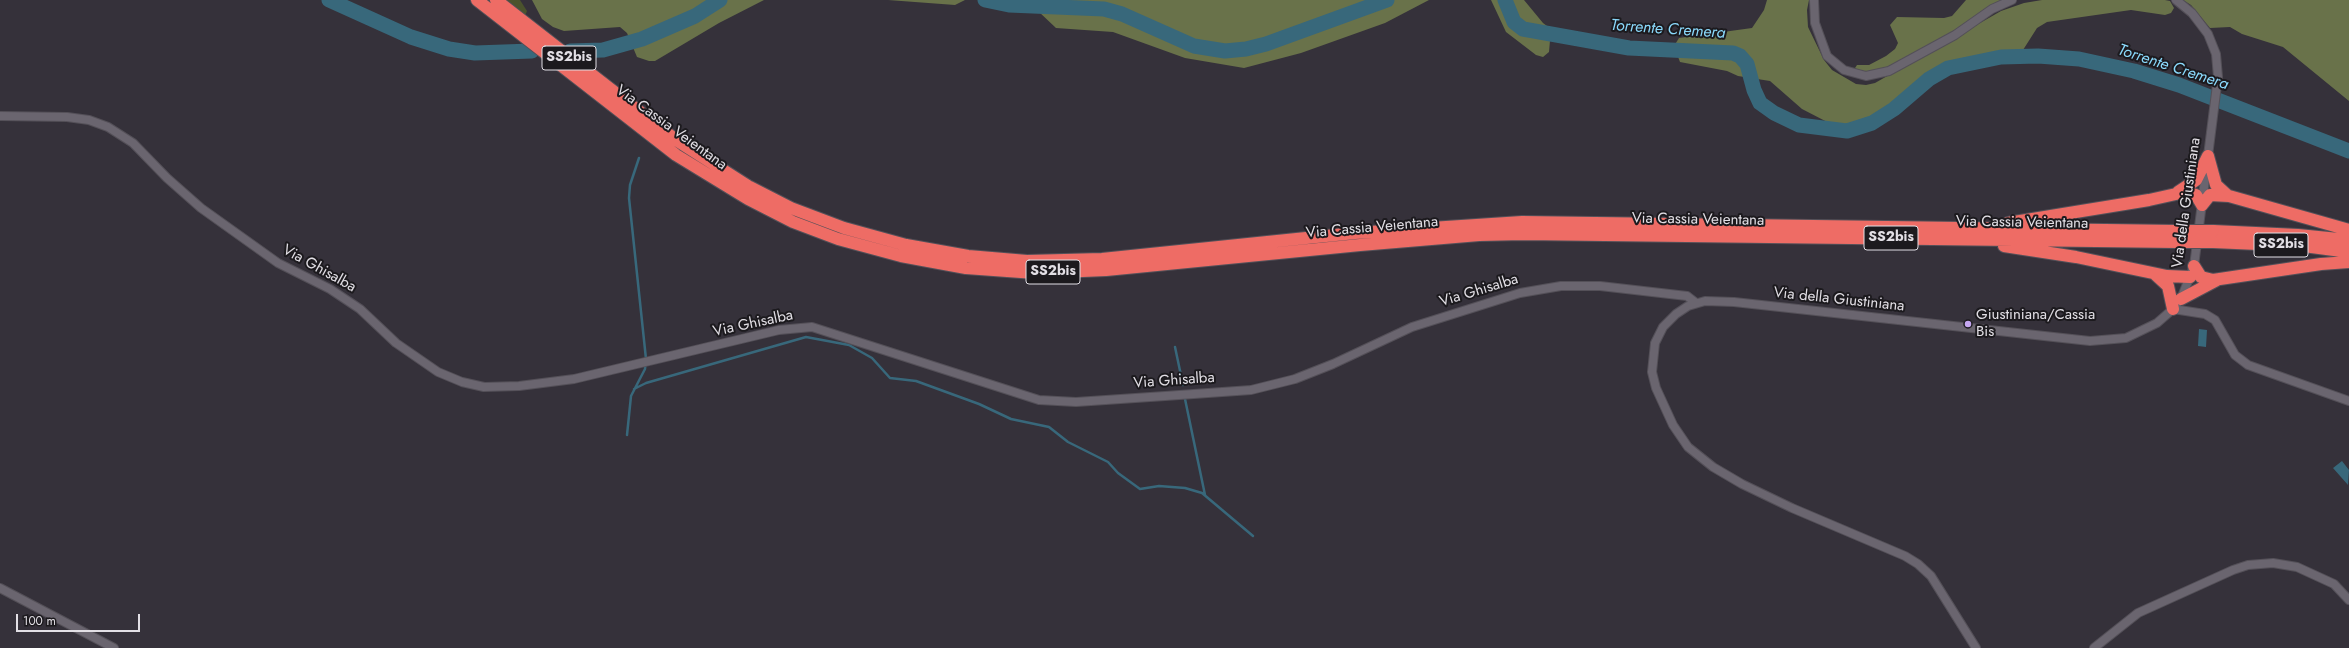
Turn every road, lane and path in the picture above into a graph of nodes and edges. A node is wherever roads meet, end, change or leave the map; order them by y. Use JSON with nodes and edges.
{"nodes":[{"id":1,"x":477,"y":0,"type":"edge"},
{"id":2,"x":496,"y":0,"type":"edge"},
{"id":3,"x":1814,"y":0,"type":"edge"},
{"id":4,"x":2012,"y":0,"type":"edge"},
{"id":5,"x":2176,"y":0,"type":"edge"},
{"id":6,"x":511,"y":19,"type":"junction"},
{"id":7,"x":0,"y":116,"type":"edge"},
{"id":8,"x":2208,"y":156,"type":"junction"},
{"id":9,"x":2176,"y":193,"type":"junction"},
{"id":10,"x":2229,"y":196,"type":"junction"},
{"id":11,"x":2202,"y":205,"type":"junction"},
{"id":12,"x":1522,"y":228,"type":"junction"},
{"id":13,"x":1539,"y":228,"type":"junction"},
{"id":14,"x":1976,"y":228,"type":"junction"},
{"id":15,"x":2349,"y":230,"type":"edge"},
{"id":16,"x":2178,"y":236,"type":"junction"},
{"id":17,"x":2213,"y":237,"type":"junction"},
{"id":18,"x":1966,"y":239,"type":"junction"},
{"id":19,"x":2349,"y":240,"type":"edge"},
{"id":20,"x":2349,"y":252,"type":"edge"},
{"id":21,"x":2349,"y":262,"type":"edge"},
{"id":22,"x":2192,"y":272,"type":"junction"},
{"id":23,"x":2155,"y":274,"type":"junction"},
{"id":24,"x":2218,"y":280,"type":"junction"},
{"id":25,"x":2181,"y":299,"type":"junction"},
{"id":26,"x":1696,"y":303,"type":"junction"},
{"id":27,"x":2173,"y":309,"type":"junction"},
{"id":28,"x":2349,"y":401,"type":"edge"},
{"id":29,"x":0,"y":588,"type":"edge"},
{"id":30,"x":2349,"y":600,"type":"edge"},
{"id":31,"x":114,"y":648,"type":"edge"},
{"id":32,"x":1976,"y":648,"type":"edge"},
{"id":33,"x":2094,"y":648,"type":"edge"}],
"edges":[{"from":1,"to":6,"type":"highway","name":"Via Cassia Veientana","number":"SS2bis"},
{"from":2,"to":6,"type":"highway","name":"Via Cassia Veientana","number":"SS2bis"},
{"from":3,"to":4,"type":"street"},
{"from":5,"to":8,"type":"street","name":"Via della Giustiniana"},
{"from":6,"to":12,"type":"highway","name":"Via Cassia Veientana","number":"SS2bis"},
{"from":6,"to":12,"type":"highway","name":"Via Cassia Veientana","number":"SS2bis"},
{"from":7,"to":26,"type":"street","name":"Via Ghisalba"},
{"from":8,"to":9,"type":"highway"},
{"from":8,"to":10,"type":"highway"},
{"from":8,"to":11,"type":"street","name":"Via della Giustiniana"},
{"from":9,"to":11,"type":"highway"},
{"from":9,"to":14,"type":"highway"},
{"from":10,"to":11,"type":"highway"},
{"from":10,"to":15,"type":"highway"},
{"from":11,"to":22,"type":"street","name":"Via della Giustiniana"},
{"from":12,"to":13,"type":"highway","name":"Via Cassia Veientana","number":"SS2bis"},
{"from":13,"to":14,"type":"highway","name":"Via Cassia Veientana","number":"SS2bis"},
{"from":13,"to":18,"type":"highway","name":"Via Cassia Veientana","number":"SS2bis"},
{"from":14,"to":16,"type":"highway","name":"Via Cassia Veientana","number":"SS2bis"},
{"from":16,"to":17,"type":"highway","name":"Via Cassia Veientana","number":"SS2bis","bridge":true},
{"from":16,"to":18,"type":"highway","name":"Via Cassia Veientana","number":"SS2bis"},
{"from":17,"to":19,"type":"highway","name":"Via Cassia Veientana","number":"SS2bis"},
{"from":17,"to":20,"type":"highway","name":"Via Cassia Veientana","number":"SS2bis"},
{"from":18,"to":23,"type":"highway"},
{"from":21,"to":24,"type":"highway"},
{"from":22,"to":23,"type":"highway"},
{"from":22,"to":24,"type":"highway"},
{"from":22,"to":25,"type":"street","name":"Via della Giustiniana"},
{"from":23,"to":27,"type":"highway"},
{"from":24,"to":25,"type":"highway"},
{"from":25,"to":27,"type":"street","name":"Via della Giustiniana"},
{"from":26,"to":27,"type":"street","name":"Via della Giustiniana"},
{"from":26,"to":32,"type":"street","name":"Via della Giustiniana"},
{"from":27,"to":28,"type":"street"},
{"from":29,"to":31,"type":"street"},
{"from":30,"to":33,"type":"street"}]}
